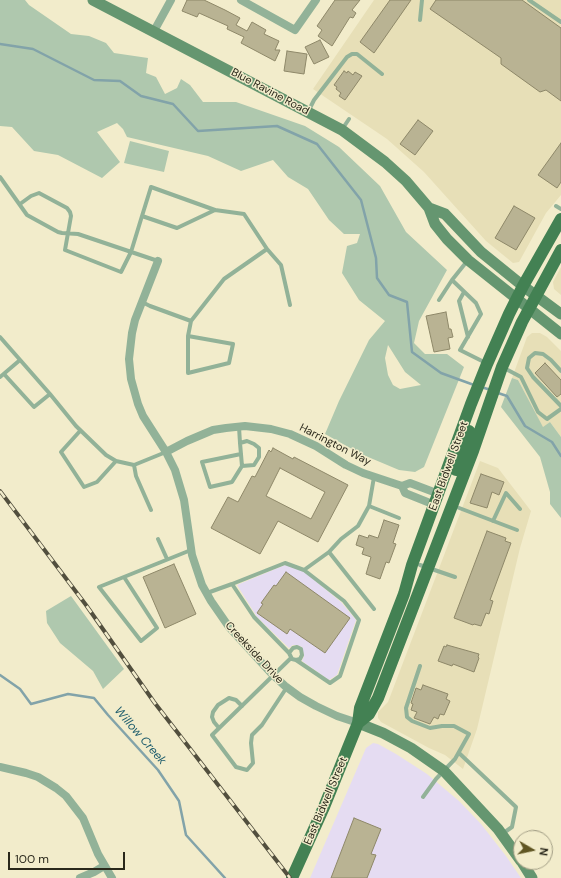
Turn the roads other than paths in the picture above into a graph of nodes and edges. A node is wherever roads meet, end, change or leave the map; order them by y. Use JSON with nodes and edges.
{"nodes":[{"id":1,"x":93,"y":0,"type":"edge"},
{"id":2,"x":171,"y":0,"type":"edge"},
{"id":3,"x":241,"y":0,"type":"edge"},
{"id":4,"x":316,"y":0,"type":"edge"},
{"id":5,"x":422,"y":0,"type":"edge"},
{"id":6,"x":529,"y":0,"type":"edge"},
{"id":7,"x":420,"y":20,"type":"dead end"},
{"id":8,"x":561,"y":22,"type":"edge"},
{"id":9,"x":154,"y":31,"type":"junction"},
{"id":10,"x":382,"y":74,"type":"dead end"},
{"id":11,"x":308,"y":112,"type":"junction"},
{"id":12,"x":349,"y":119,"type":"dead end"},
{"id":13,"x":342,"y":130,"type":"junction"},
{"id":14,"x":0,"y":177,"type":"edge"},
{"id":15,"x":20,"y":204,"type":"junction"},
{"id":16,"x":556,"y":206,"type":"dead end"},
{"id":17,"x":430,"y":208,"type":"junction"},
{"id":18,"x":561,"y":209,"type":"edge"},
{"id":19,"x":214,"y":210,"type":"junction"},
{"id":20,"x":142,"y":216,"type":"junction"},
{"id":21,"x":561,"y":219,"type":"edge"},
{"id":22,"x":68,"y":233,"type":"junction"},
{"id":23,"x":267,"y":249,"type":"junction"},
{"id":24,"x":131,"y":252,"type":"junction"},
{"id":25,"x":560,"y":253,"type":"edge"},
{"id":26,"x":468,"y":260,"type":"junction"},
{"id":27,"x":158,"y":261,"type":"joint"},
{"id":28,"x":452,"y":280,"type":"junction"},
{"id":29,"x":523,"y":286,"type":"junction"},
{"id":30,"x":464,"y":292,"type":"junction"},
{"id":31,"x":536,"y":295,"type":"junction"},
{"id":32,"x":516,"y":299,"type":"junction"},
{"id":33,"x":439,"y":300,"type":"dead end"},
{"id":34,"x":142,"y":302,"type":"junction"},
{"id":35,"x":290,"y":305,"type":"dead end"},
{"id":36,"x":529,"y":309,"type":"junction"},
{"id":37,"x":561,"y":314,"type":"edge"},
{"id":38,"x":191,"y":320,"type":"junction"},
{"id":39,"x":561,"y":334,"type":"edge"},
{"id":40,"x":188,"y":336,"type":"junction"},
{"id":41,"x":0,"y":337,"type":"edge"},
{"id":42,"x":468,"y":337,"type":"junction"},
{"id":43,"x":20,"y":360,"type":"junction"},
{"id":44,"x":486,"y":366,"type":"junction"},
{"id":45,"x":500,"y":371,"type":"junction"},
{"id":46,"x":561,"y":371,"type":"edge"},
{"id":47,"x":2,"y":375,"type":"edge"},
{"id":48,"x":50,"y":394,"type":"junction"},
{"id":49,"x":473,"y":400,"type":"junction"},
{"id":50,"x":561,"y":406,"type":"edge"},
{"id":51,"x":561,"y":409,"type":"edge"},
{"id":52,"x":239,"y":427,"type":"junction"},
{"id":53,"x":80,"y":431,"type":"junction"},
{"id":54,"x":240,"y":443,"type":"junction"},
{"id":55,"x":166,"y":452,"type":"junction"},
{"id":56,"x":241,"y":454,"type":"junction"},
{"id":57,"x":116,"y":461,"type":"junction"},
{"id":58,"x":134,"y":465,"type":"junction"},
{"id":59,"x":242,"y":466,"type":"junction"},
{"id":60,"x":374,"y":478,"type":"junction"},
{"id":61,"x":437,"y":500,"type":"junction"},
{"id":62,"x":452,"y":505,"type":"junction"},
{"id":63,"x":369,"y":506,"type":"junction"},
{"id":64,"x":520,"y":509,"type":"dead end"},
{"id":65,"x":151,"y":510,"type":"dead end"},
{"id":66,"x":399,"y":518,"type":"dead end"},
{"id":67,"x":493,"y":521,"type":"junction"},
{"id":68,"x":517,"y":530,"type":"dead end"},
{"id":69,"x":158,"y":538,"type":"dead end"},
{"id":70,"x":191,"y":550,"type":"junction"},
{"id":71,"x":329,"y":552,"type":"junction"},
{"id":72,"x":167,"y":559,"type":"junction"},
{"id":73,"x":424,"y":566,"type":"junction"},
{"id":74,"x":304,"y":570,"type":"junction"},
{"id":75,"x":124,"y":577,"type":"junction"},
{"id":76,"x":455,"y":577,"type":"dead end"},
{"id":77,"x":232,"y":584,"type":"junction"},
{"id":78,"x":207,"y":593,"type":"junction"},
{"id":79,"x":374,"y":609,"type":"dead end"},
{"id":80,"x":289,"y":653,"type":"junction"},
{"id":81,"x":294,"y":659,"type":"junction"},
{"id":82,"x":420,"y":666,"type":"dead end"},
{"id":83,"x":274,"y":676,"type":"junction"},
{"id":84,"x":287,"y":687,"type":"junction"},
{"id":85,"x":242,"y":706,"type":"junction"},
{"id":86,"x":358,"y":722,"type":"junction"},
{"id":87,"x":219,"y":728,"type":"junction"},
{"id":88,"x":459,"y":753,"type":"junction"},
{"id":89,"x":0,"y":767,"type":"edge"},
{"id":90,"x":444,"y":772,"type":"junction"},
{"id":91,"x":423,"y":797,"type":"dead end"},
{"id":92,"x":502,"y":834,"type":"junction"},
{"id":93,"x":513,"y":850,"type":"edge"},
{"id":94,"x":104,"y":866,"type":"junction"},
{"id":95,"x":80,"y":878,"type":"edge"},
{"id":96,"x":112,"y":878,"type":"edge"},
{"id":97,"x":292,"y":878,"type":"edge"}],
"edges":[{"from":1,"to":9,"type":"main road","name":"Blue Ravine Road"},
{"from":2,"to":9,"type":"street"},
{"from":3,"to":4,"type":"street"},
{"from":5,"to":7,"type":"lane"},
{"from":6,"to":8,"type":"lane"},
{"from":9,"to":11,"type":"main road","name":"Blue Ravine Road"},
{"from":10,"to":11,"type":"lane"},
{"from":11,"to":13,"type":"main road","name":"Blue Ravine Road"},
{"from":12,"to":13,"type":"lane"},
{"from":13,"to":17,"type":"main road","name":"Blue Ravine Road"},
{"from":14,"to":15,"type":"lane"},
{"from":15,"to":22,"type":"lane"},
{"from":15,"to":22,"type":"lane"},
{"from":16,"to":18,"type":"lane"},
{"from":17,"to":26,"type":"main road","name":"Blue Ravine Road"},
{"from":17,"to":29,"type":"main road","name":"Blue Ravine Road"},
{"from":19,"to":20,"type":"lane"},
{"from":19,"to":20,"type":"lane"},
{"from":19,"to":23,"type":"lane"},
{"from":20,"to":24,"type":"lane"},
{"from":21,"to":29,"type":"main road","name":"East Bidwell Street"},
{"from":22,"to":24,"type":"lane"},
{"from":22,"to":24,"type":"lane"},
{"from":23,"to":35,"type":"lane"},
{"from":23,"to":38,"type":"lane"},
{"from":24,"to":27,"type":"lane"},
{"from":25,"to":31,"type":"main road","name":"East Bidwell Street"},
{"from":26,"to":28,"type":"lane"},
{"from":26,"to":32,"type":"main road","name":"Blue Ravine Road"},
{"from":27,"to":34,"type":"street","name":"Creekside Drive"},
{"from":28,"to":30,"type":"lane"},
{"from":28,"to":33,"type":"lane"},
{"from":29,"to":31,"type":"main road","name":"Blue Ravine Road"},
{"from":29,"to":32,"type":"main road","name":"East Bidwell Street"},
{"from":30,"to":42,"type":"lane"},
{"from":30,"to":42,"type":"lane"},
{"from":31,"to":36,"type":"main road","name":"East Bidwell Street"},
{"from":31,"to":37,"type":"main road","name":"Blue Ravine Road"},
{"from":32,"to":36,"type":"main road","name":"Blue Ravine Road"},
{"from":32,"to":44,"type":"main road","name":"East Bidwell Street"},
{"from":34,"to":38,"type":"lane"},
{"from":34,"to":55,"type":"street","name":"Creekside Drive"},
{"from":36,"to":39,"type":"main road","name":"Blue Ravine Road"},
{"from":36,"to":45,"type":"main road","name":"East Bidwell Street"},
{"from":38,"to":40,"type":"lane"},
{"from":40,"to":40,"type":"lane"},
{"from":41,"to":43,"type":"lane"},
{"from":42,"to":44,"type":"lane"},
{"from":43,"to":47,"type":"lane"},
{"from":43,"to":48,"type":"lane"},
{"from":44,"to":49,"type":"main road","name":"East Bidwell Street"},
{"from":45,"to":51,"type":"lane"},
{"from":45,"to":62,"type":"main road","name":"East Bidwell Street"},
{"from":46,"to":50,"type":"lane"},
{"from":47,"to":48,"type":"lane"},
{"from":48,"to":53,"type":"lane"},
{"from":49,"to":61,"type":"main road","name":"East Bidwell Street"},
{"from":49,"to":62,"type":"main road"},
{"from":52,"to":54,"type":"lane"},
{"from":52,"to":55,"type":"street","name":"Harrington Way"},
{"from":52,"to":60,"type":"street","name":"Harrington Way"},
{"from":53,"to":57,"type":"lane"},
{"from":53,"to":57,"type":"lane"},
{"from":54,"to":56,"type":"lane"},
{"from":54,"to":59,"type":"lane"},
{"from":55,"to":58,"type":"lane"},
{"from":55,"to":70,"type":"street","name":"Creekside Drive"},
{"from":56,"to":59,"type":"lane"},
{"from":56,"to":59,"type":"lane"},
{"from":57,"to":58,"type":"lane"},
{"from":58,"to":65,"type":"lane"},
{"from":60,"to":61,"type":"street","name":"Harrington Way"},
{"from":60,"to":63,"type":"lane"},
{"from":61,"to":73,"type":"main road"},
{"from":61,"to":86,"type":"main road","name":"East Bidwell Street"},
{"from":62,"to":67,"type":"lane"},
{"from":62,"to":73,"type":"main road","name":"East Bidwell Street"},
{"from":63,"to":66,"type":"lane"},
{"from":63,"to":71,"type":"lane"},
{"from":64,"to":67,"type":"lane"},
{"from":67,"to":68,"type":"lane"},
{"from":69,"to":72,"type":"lane"},
{"from":70,"to":72,"type":"lane"},
{"from":70,"to":78,"type":"street","name":"Creekside Drive"},
{"from":71,"to":74,"type":"lane"},
{"from":71,"to":79,"type":"lane"},
{"from":72,"to":75,"type":"lane"},
{"from":73,"to":76,"type":"lane"},
{"from":73,"to":86,"type":"main road","name":"East Bidwell Street"},
{"from":74,"to":77,"type":"lane"},
{"from":74,"to":81,"type":"lane"},
{"from":75,"to":75,"type":"lane"},
{"from":77,"to":78,"type":"lane"},
{"from":77,"to":80,"type":"lane"},
{"from":78,"to":83,"type":"street","name":"Creekside Drive"},
{"from":80,"to":81,"type":"lane"},
{"from":80,"to":81,"type":"lane"},
{"from":81,"to":83,"type":"lane"},
{"from":82,"to":88,"type":"lane"},
{"from":83,"to":84,"type":"street","name":"Creekside Drive"},
{"from":83,"to":85,"type":"lane"},
{"from":84,"to":86,"type":"street","name":"Creekside Drive"},
{"from":84,"to":87,"type":"lane"},
{"from":85,"to":87,"type":"lane"},
{"from":85,"to":87,"type":"lane"},
{"from":86,"to":90,"type":"main road","name":"Creekside Drive"},
{"from":86,"to":97,"type":"main road","name":"East Bidwell Street"},
{"from":88,"to":90,"type":"lane"},
{"from":88,"to":92,"type":"lane"},
{"from":89,"to":94,"type":"street"},
{"from":90,"to":91,"type":"lane"},
{"from":90,"to":92,"type":"main road","name":"Creekside Drive"},
{"from":92,"to":93,"type":"main road","name":"Creekside Drive"},
{"from":94,"to":95,"type":"street"},
{"from":94,"to":96,"type":"street"}]}
